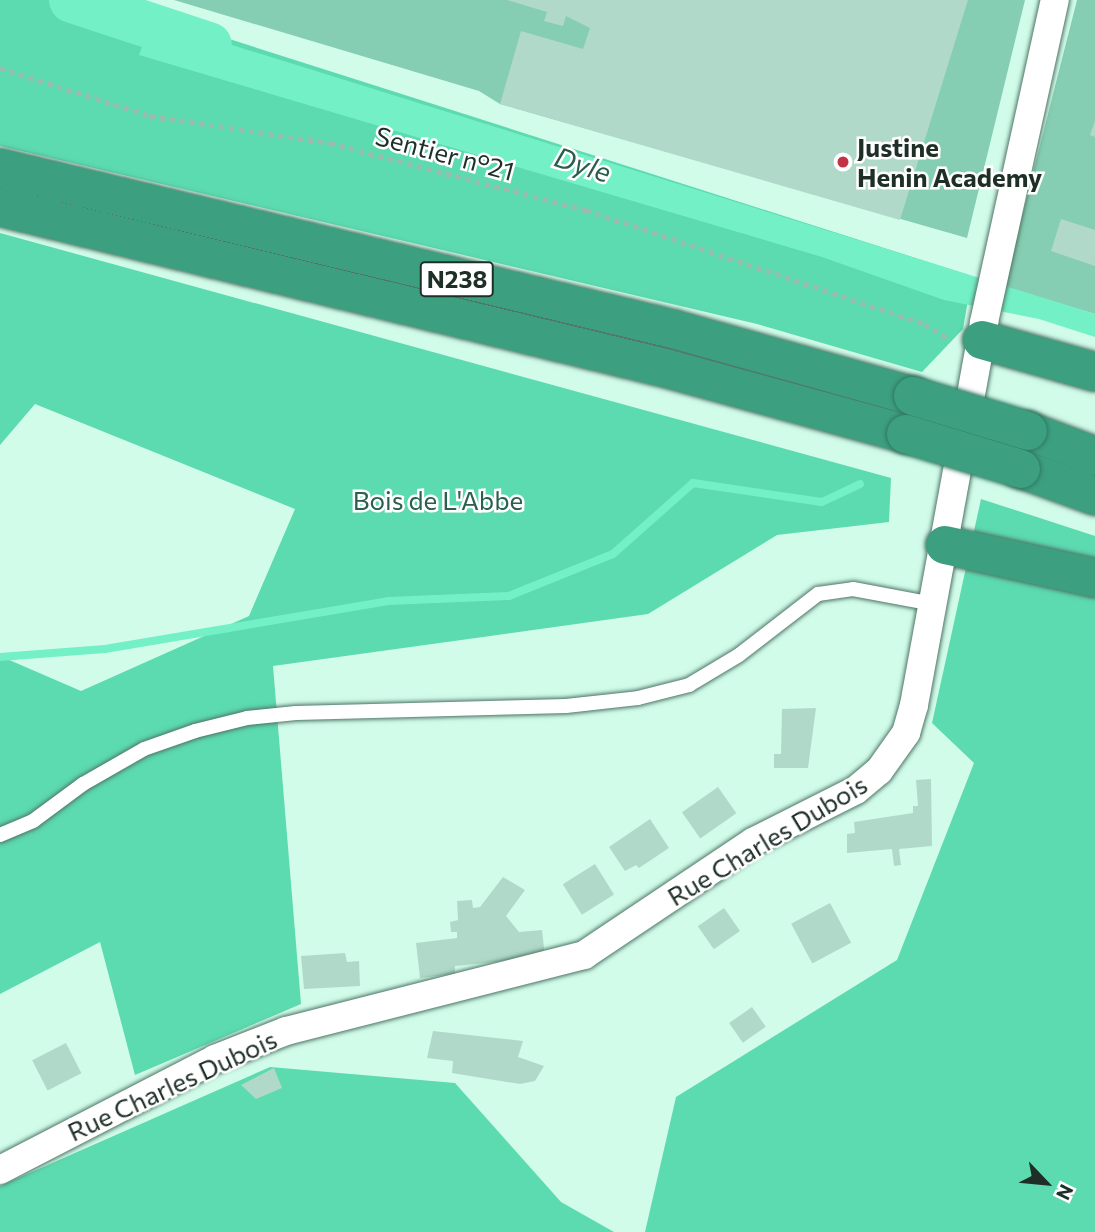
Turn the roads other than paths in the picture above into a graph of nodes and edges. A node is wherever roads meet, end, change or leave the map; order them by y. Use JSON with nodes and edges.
{"nodes":[{"id":1,"x":1055,"y":0,"type":"edge"},
{"id":2,"x":0,"y":168,"type":"edge"},
{"id":3,"x":0,"y":207,"type":"edge"},
{"id":4,"x":981,"y":344,"type":"junction"},
{"id":5,"x":1095,"y":372,"type":"edge"},
{"id":6,"x":1095,"y":456,"type":"edge"},
{"id":7,"x":1095,"y":496,"type":"edge"},
{"id":8,"x":945,"y":545,"type":"junction"},
{"id":9,"x":1095,"y":578,"type":"edge"},
{"id":10,"x":933,"y":604,"type":"junction"},
{"id":11,"x":0,"y":835,"type":"edge"},
{"id":12,"x":0,"y":1170,"type":"edge"}],
"edges":[{"from":1,"to":4,"type":"street","name":"Rue Charles Dubois"},
{"from":2,"to":6,"type":"highway","number":"N238","bridge":true},
{"from":3,"to":7,"type":"highway","number":"N238","bridge":true},
{"from":4,"to":5,"type":"highway"},
{"from":4,"to":8,"type":"street","name":"Rue Charles Dubois"},
{"from":8,"to":9,"type":"highway"},
{"from":8,"to":10,"type":"street","name":"Rue Charles Dubois"},
{"from":10,"to":11,"type":"lane"},
{"from":10,"to":12,"type":"street","name":"Rue Charles Dubois"}]}
